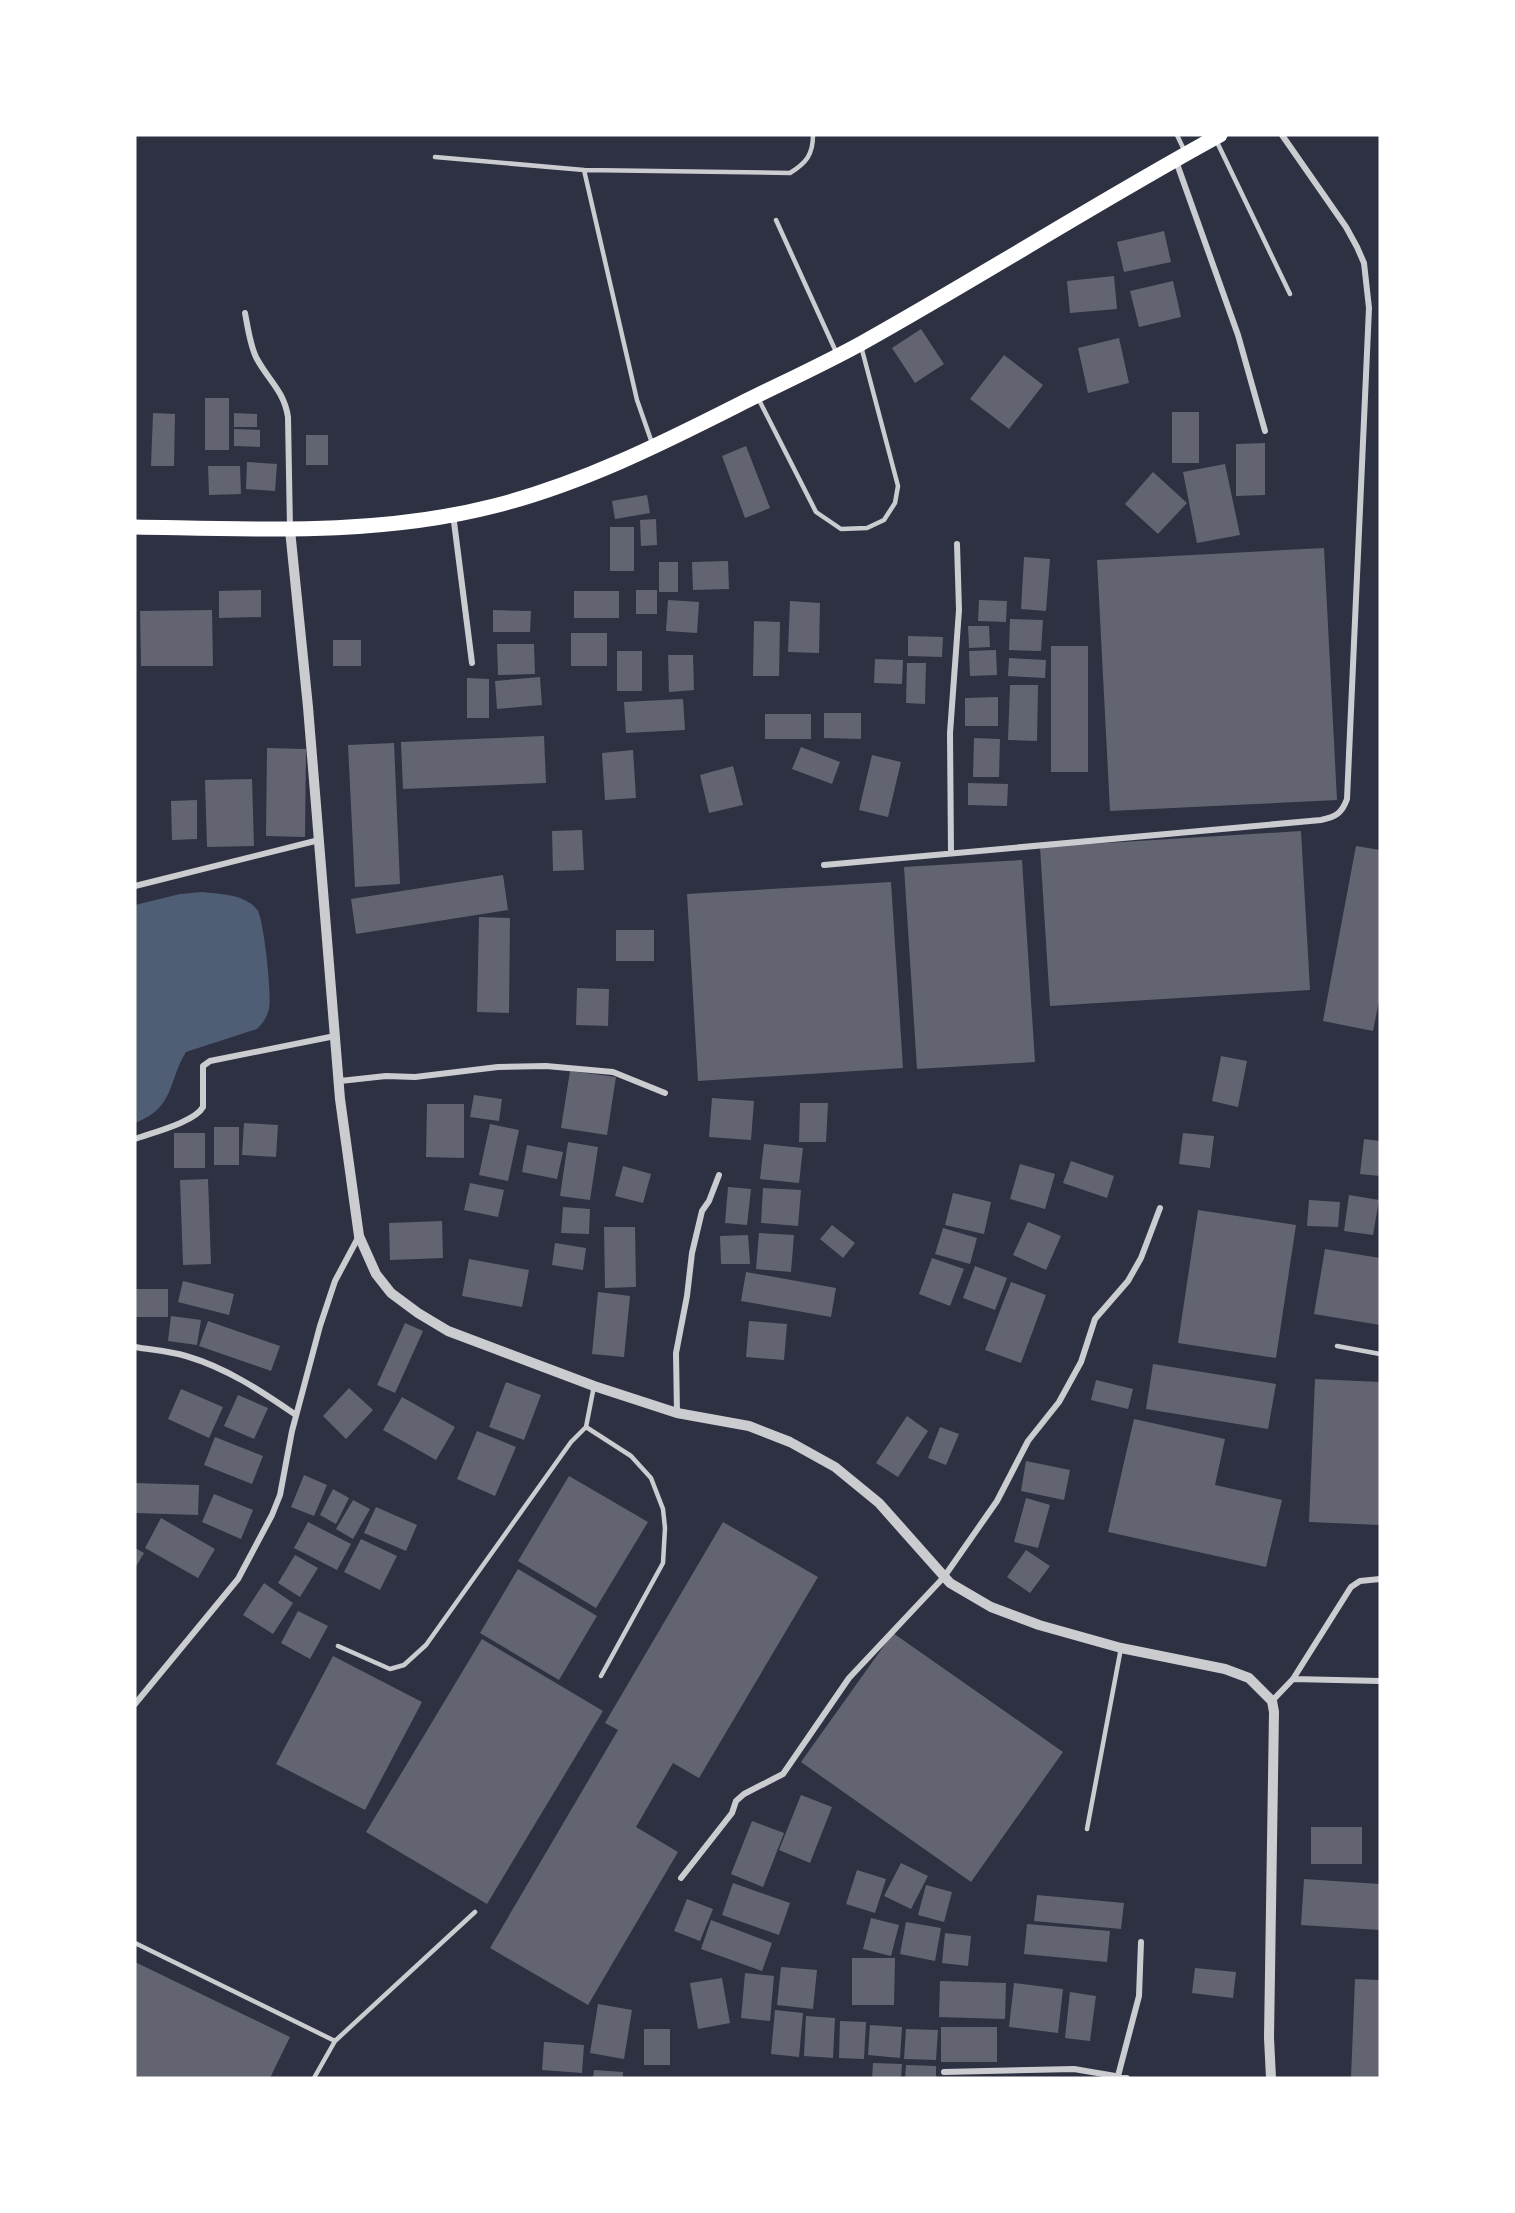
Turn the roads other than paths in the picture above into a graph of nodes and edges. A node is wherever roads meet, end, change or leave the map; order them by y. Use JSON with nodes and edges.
{"nodes":[{"id":1,"x":813,"y":135,"type":"edge"},
{"id":2,"x":1178,"y":135,"type":"edge"},
{"id":3,"x":1282,"y":135,"type":"edge"},
{"id":4,"x":1218,"y":136,"type":"edge"},
{"id":5,"x":435,"y":157,"type":"dead end"},
{"id":6,"x":1181,"y":157,"type":"junction"},
{"id":7,"x":584,"y":170,"type":"junction"},
{"id":8,"x":776,"y":220,"type":"dead end"},
{"id":9,"x":1290,"y":294,"type":"dead end"},
{"id":10,"x":245,"y":313,"type":"dead end"},
{"id":11,"x":860,"y":344,"type":"junction"},
{"id":12,"x":838,"y":355,"type":"junction"},
{"id":13,"x":756,"y":396,"type":"junction"},
{"id":14,"x":1265,"y":431,"type":"dead end"},
{"id":15,"x":653,"y":448,"type":"junction"},
{"id":16,"x":453,"y":514,"type":"junction"},
{"id":17,"x":135,"y":527,"type":"edge"},
{"id":18,"x":290,"y":530,"type":"junction"},
{"id":19,"x":957,"y":544,"type":"dead end"},
{"id":20,"x":472,"y":663,"type":"dead end"},
{"id":21,"x":319,"y":840,"type":"junction"},
{"id":22,"x":951,"y":854,"type":"junction"},
{"id":23,"x":824,"y":865,"type":"dead end"},
{"id":24,"x":135,"y":886,"type":"edge"},
{"id":25,"x":335,"y":1036,"type":"junction"},
{"id":26,"x":340,"y":1081,"type":"junction"},
{"id":27,"x":664,"y":1093,"type":"dead end"},
{"id":28,"x":135,"y":1139,"type":"edge"},
{"id":29,"x":719,"y":1175,"type":"dead end"},
{"id":30,"x":1160,"y":1208,"type":"dead end"},
{"id":31,"x":358,"y":1236,"type":"junction"},
{"id":32,"x":1337,"y":1346,"type":"dead end"},
{"id":33,"x":135,"y":1347,"type":"edge"},
{"id":34,"x":1380,"y":1354,"type":"edge"},
{"id":35,"x":594,"y":1386,"type":"junction"},
{"id":36,"x":677,"y":1413,"type":"junction"},
{"id":37,"x":296,"y":1415,"type":"junction"},
{"id":38,"x":586,"y":1427,"type":"junction"},
{"id":39,"x":944,"y":1578,"type":"junction"},
{"id":40,"x":1380,"y":1579,"type":"edge"},
{"id":41,"x":338,"y":1646,"type":"dead end"},
{"id":42,"x":1121,"y":1648,"type":"junction"},
{"id":43,"x":601,"y":1676,"type":"dead end"},
{"id":44,"x":1293,"y":1679,"type":"junction"},
{"id":45,"x":1380,"y":1681,"type":"edge"},
{"id":46,"x":1272,"y":1701,"type":"junction"},
{"id":47,"x":135,"y":1704,"type":"edge"},
{"id":48,"x":1088,"y":1829,"type":"dead end"},
{"id":49,"x":681,"y":1878,"type":"dead end"},
{"id":50,"x":475,"y":1912,"type":"dead end"},
{"id":51,"x":1142,"y":1942,"type":"dead end"},
{"id":52,"x":135,"y":1943,"type":"edge"},
{"id":53,"x":334,"y":2041,"type":"junction"},
{"id":54,"x":944,"y":2072,"type":"dead end"},
{"id":55,"x":1118,"y":2076,"type":"junction"},
{"id":56,"x":314,"y":2078,"type":"edge"},
{"id":57,"x":1127,"y":2078,"type":"edge"},
{"id":58,"x":1271,"y":2078,"type":"edge"}],
"edges":[{"from":1,"to":7,"type":"lane"},
{"from":2,"to":6,"type":"lane"},
{"from":3,"to":22,"type":"street"},
{"from":4,"to":6,"type":"main road"},
{"from":4,"to":9,"type":"lane"},
{"from":5,"to":7,"type":"lane"},
{"from":6,"to":11,"type":"main road"},
{"from":6,"to":14,"type":"street"},
{"from":7,"to":15,"type":"lane"},
{"from":8,"to":12,"type":"lane"},
{"from":10,"to":18,"type":"street"},
{"from":11,"to":12,"type":"main road"},
{"from":11,"to":13,"type":"lane"},
{"from":12,"to":13,"type":"main road"},
{"from":13,"to":15,"type":"main road"},
{"from":15,"to":16,"type":"main road"},
{"from":16,"to":18,"type":"main road"},
{"from":16,"to":20,"type":"street"},
{"from":17,"to":18,"type":"main road"},
{"from":18,"to":21,"type":"street"},
{"from":19,"to":22,"type":"street"},
{"from":21,"to":24,"type":"street"},
{"from":21,"to":25,"type":"street"},
{"from":22,"to":23,"type":"street"},
{"from":25,"to":26,"type":"street"},
{"from":25,"to":28,"type":"street"},
{"from":26,"to":27,"type":"street"},
{"from":26,"to":31,"type":"street"},
{"from":29,"to":36,"type":"street"},
{"from":30,"to":39,"type":"street"},
{"from":31,"to":35,"type":"street"},
{"from":31,"to":37,"type":"street"},
{"from":32,"to":34,"type":"lane"},
{"from":33,"to":37,"type":"street"},
{"from":35,"to":36,"type":"street"},
{"from":35,"to":38,"type":"lane"},
{"from":36,"to":39,"type":"street"},
{"from":37,"to":47,"type":"street"},
{"from":38,"to":41,"type":"lane"},
{"from":38,"to":43,"type":"lane"},
{"from":39,"to":42,"type":"street"},
{"from":39,"to":49,"type":"street"},
{"from":40,"to":44,"type":"street"},
{"from":42,"to":46,"type":"street"},
{"from":42,"to":48,"type":"lane"},
{"from":44,"to":45,"type":"street"},
{"from":44,"to":46,"type":"street"},
{"from":46,"to":58,"type":"street"},
{"from":50,"to":53,"type":"lane"},
{"from":51,"to":55,"type":"street"},
{"from":52,"to":53,"type":"lane"},
{"from":53,"to":56,"type":"lane"},
{"from":54,"to":55,"type":"street"},
{"from":55,"to":57,"type":"street"}]}
